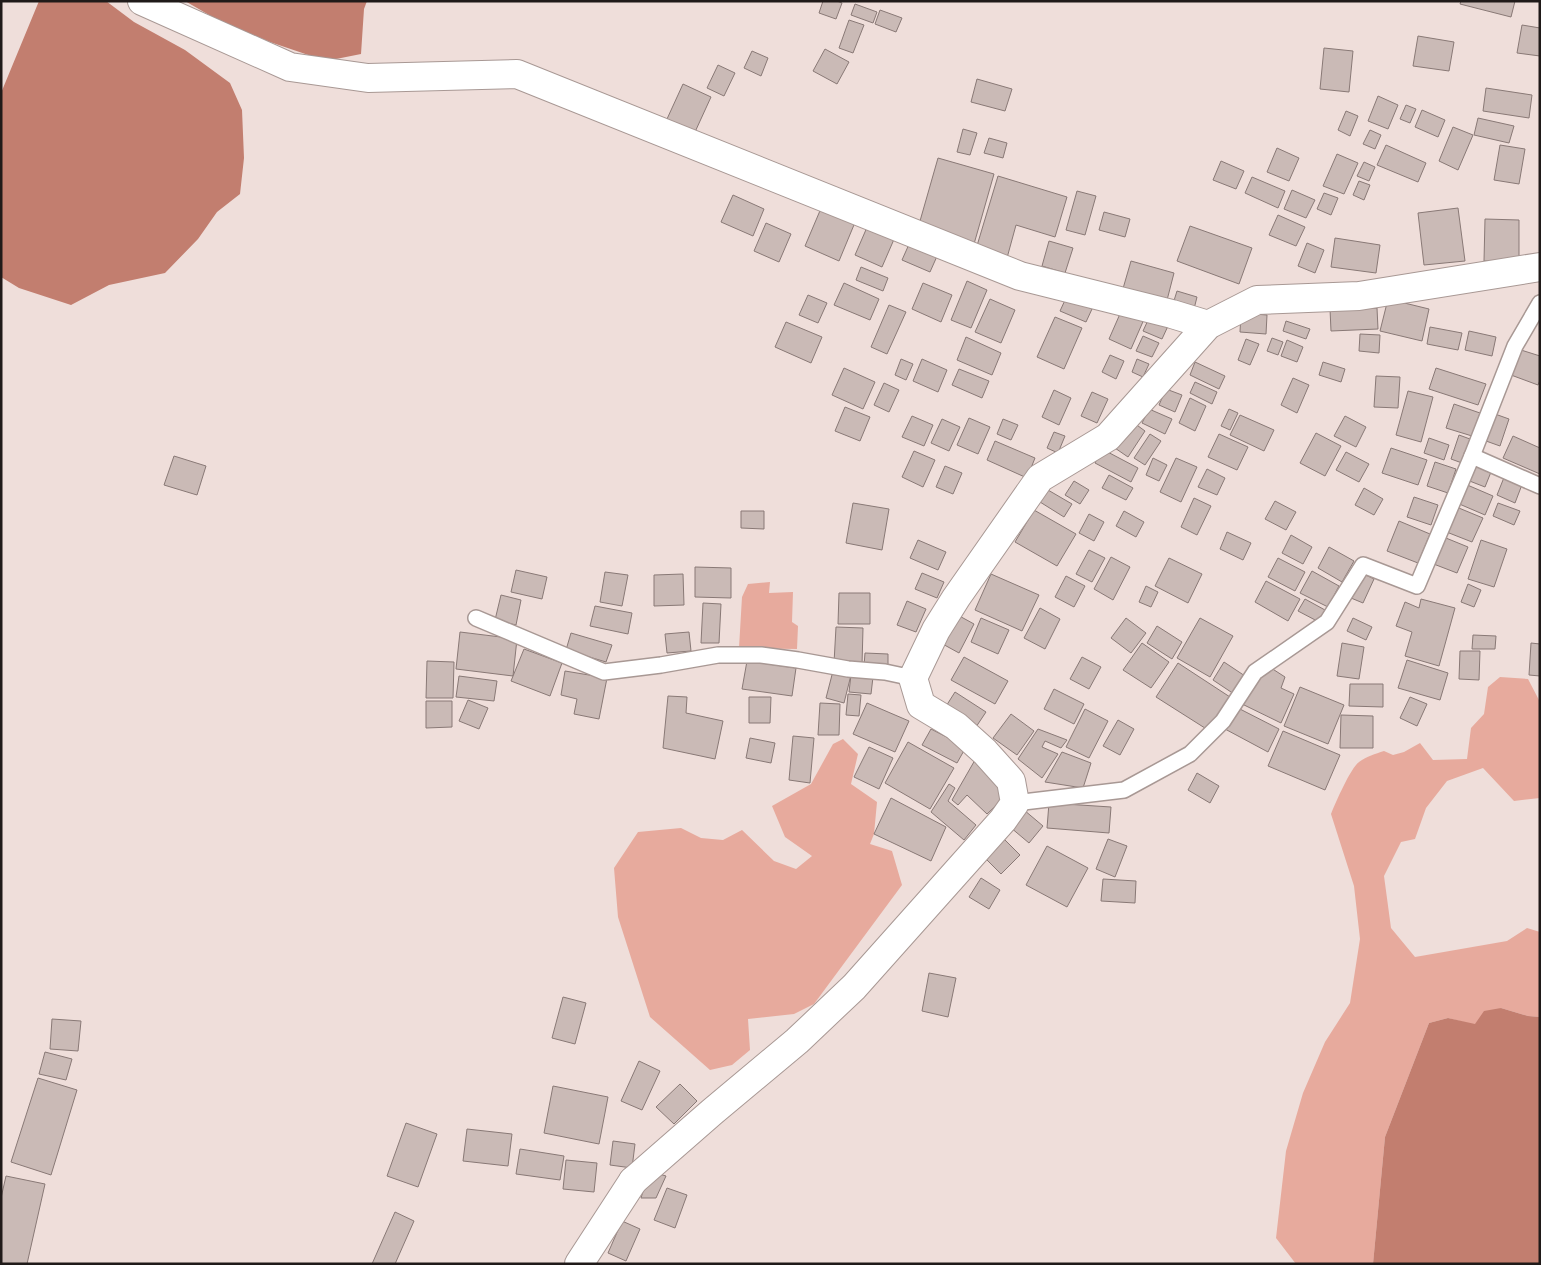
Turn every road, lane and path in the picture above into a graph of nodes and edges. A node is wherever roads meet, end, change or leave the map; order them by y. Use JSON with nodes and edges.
{"nodes":[{"id":1,"x":142,"y":1,"type":"edge"},
{"id":2,"x":1540,"y":267,"type":"edge"},
{"id":3,"x":1540,"y":303,"type":"edge"},
{"id":4,"x":1208,"y":326,"type":"junction"},
{"id":5,"x":1472,"y":456,"type":"junction"},
{"id":6,"x":1540,"y":486,"type":"edge"},
{"id":7,"x":476,"y":618,"type":"dead end"},
{"id":8,"x":913,"y":678,"type":"junction"},
{"id":9,"x":1015,"y":803,"type":"junction"},
{"id":10,"x":579,"y":1264,"type":"edge"}],
"edges":[{"from":1,"to":4,"type":"street"},
{"from":2,"to":4,"type":"street"},
{"from":3,"to":5,"type":"lane"},
{"from":4,"to":8,"type":"street"},
{"from":5,"to":6,"type":"lane"},
{"from":5,"to":9,"type":"lane"},
{"from":7,"to":8,"type":"lane"},
{"from":8,"to":9,"type":"street"},
{"from":9,"to":10,"type":"street"}]}
